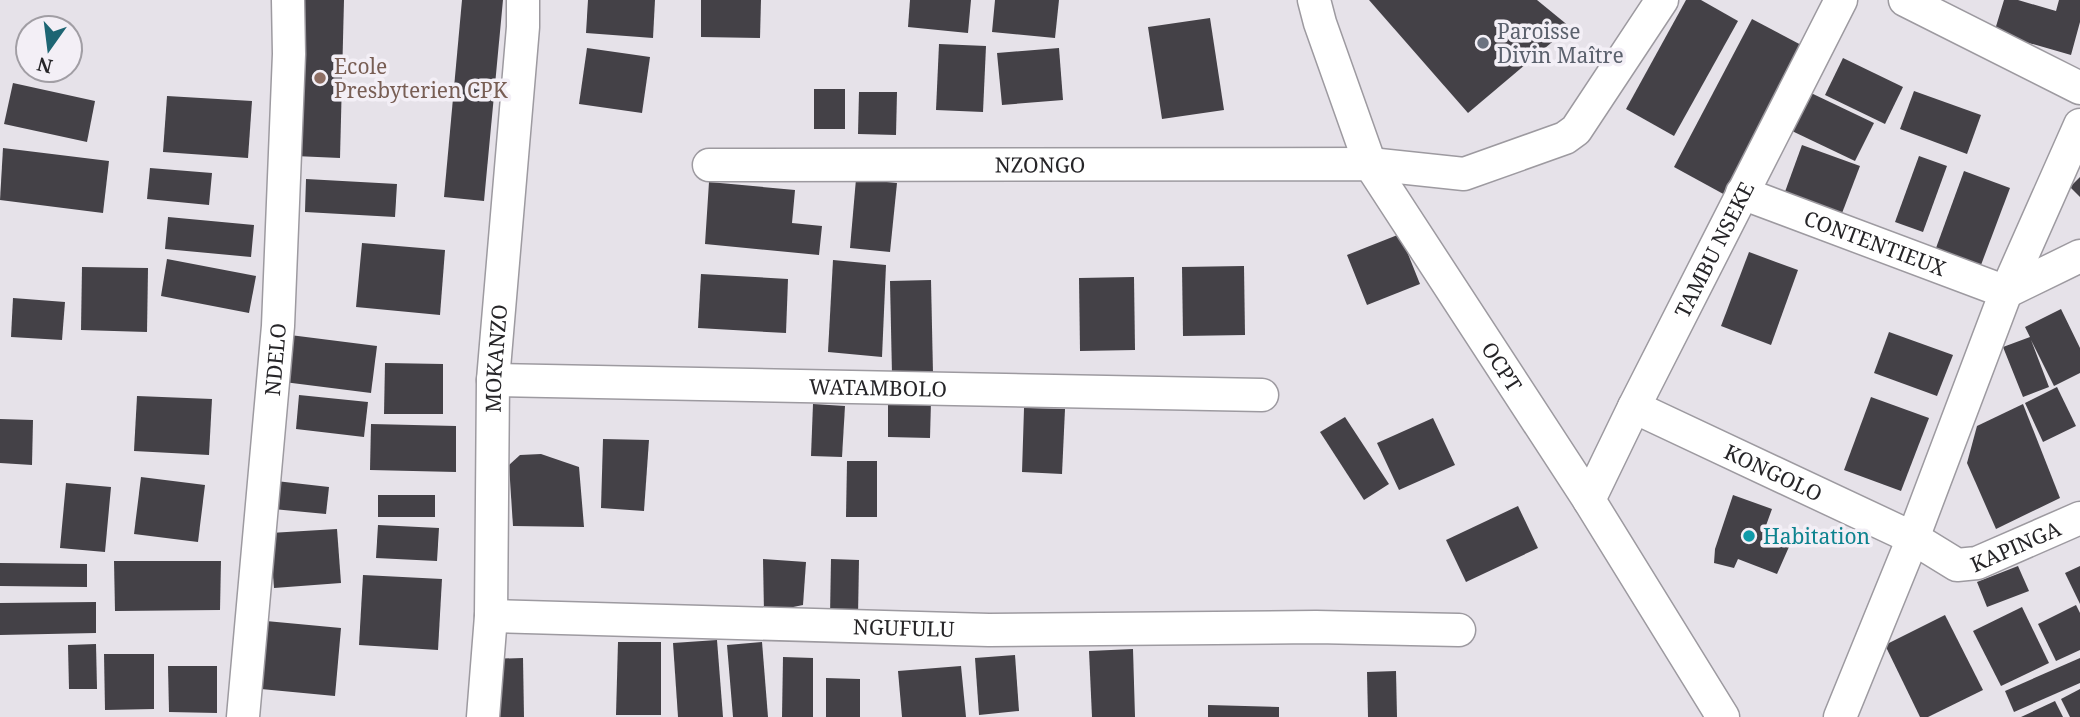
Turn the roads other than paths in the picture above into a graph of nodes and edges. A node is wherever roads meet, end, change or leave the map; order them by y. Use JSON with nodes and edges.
{"nodes":[{"id":1,"x":288,"y":0,"type":"edge"},
{"id":2,"x":523,"y":0,"type":"edge"},
{"id":3,"x":1342,"y":0,"type":"edge"},
{"id":4,"x":1662,"y":0,"type":"edge"},
{"id":5,"x":1841,"y":0,"type":"edge"},
{"id":6,"x":1905,"y":0,"type":"edge"},
{"id":7,"x":1317,"y":11,"type":"edge"},
{"id":8,"x":2080,"y":88,"type":"edge"},
{"id":9,"x":2080,"y":125,"type":"edge"},
{"id":10,"x":1370,"y":164,"type":"junction"},
{"id":11,"x":709,"y":165,"type":"dead end"},
{"id":12,"x":1742,"y":193,"type":"junction"},
{"id":13,"x":2080,"y":256,"type":"edge"},
{"id":14,"x":2006,"y":292,"type":"junction"},
{"id":15,"x":493,"y":380,"type":"junction"},
{"id":16,"x":1262,"y":395,"type":"dead end"},
{"id":17,"x":1634,"y":407,"type":"junction"},
{"id":18,"x":1589,"y":500,"type":"junction"},
{"id":19,"x":2080,"y":518,"type":"edge"},
{"id":20,"x":1913,"y":538,"type":"junction"},
{"id":21,"x":491,"y":616,"type":"junction"},
{"id":22,"x":1459,"y":630,"type":"dead end"},
{"id":23,"x":243,"y":717,"type":"edge"},
{"id":24,"x":483,"y":717,"type":"edge"},
{"id":25,"x":1723,"y":717,"type":"edge"},
{"id":26,"x":1840,"y":717,"type":"edge"}],
"edges":[{"from":1,"to":23,"type":"street","name":"NDELO"},
{"from":2,"to":15,"type":"street","name":"MOKANZO"},
{"from":3,"to":7,"type":"street"},
{"from":4,"to":10,"type":"street","name":"NZONGO"},
{"from":5,"to":12,"type":"street","name":"TAMBU NSEKE"},
{"from":6,"to":8,"type":"street"},
{"from":7,"to":10,"type":"street","name":"OCPT"},
{"from":9,"to":14,"type":"street"},
{"from":10,"to":11,"type":"street","name":"NZONGO"},
{"from":10,"to":18,"type":"street","name":"OCPT"},
{"from":12,"to":14,"type":"street","name":"CONTENTIEUX"},
{"from":12,"to":17,"type":"street","name":"TAMBU NSEKE"},
{"from":13,"to":14,"type":"street"},
{"from":14,"to":20,"type":"street"},
{"from":15,"to":16,"type":"street","name":"WATAMBOLO"},
{"from":15,"to":21,"type":"street","name":"MOKANZO"},
{"from":17,"to":18,"type":"street","name":"TAMBU NSEKE"},
{"from":17,"to":20,"type":"street","name":"KONGOLO"},
{"from":18,"to":25,"type":"street","name":"OCPT"},
{"from":19,"to":20,"type":"street","name":"KAPINGA"},
{"from":20,"to":26,"type":"street"},
{"from":21,"to":22,"type":"street","name":"NGUFULU"},
{"from":21,"to":24,"type":"street","name":"MOKANZO"}]}
